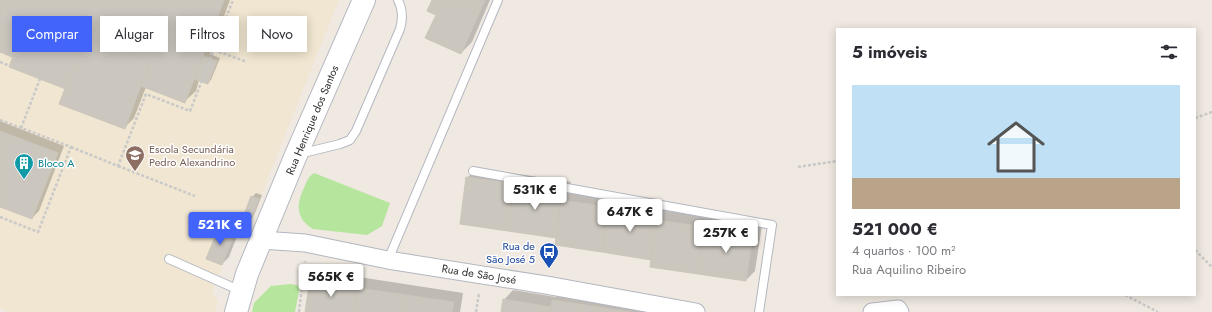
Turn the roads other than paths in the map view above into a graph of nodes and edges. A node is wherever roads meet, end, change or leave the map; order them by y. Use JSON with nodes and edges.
{"nodes":[{"id":1,"x":364,"y":0,"type":"edge"},
{"id":2,"x":398,"y":0,"type":"edge"},
{"id":3,"x":498,"y":0,"type":"edge"},
{"id":4,"x":296,"y":155,"type":"junction"},
{"id":5,"x":473,"y":171,"type":"dead end"},
{"id":6,"x":261,"y":240,"type":"junction"},
{"id":7,"x":168,"y":259,"type":"dead end"},
{"id":8,"x":388,"y":260,"type":"junction"},
{"id":9,"x":239,"y":302,"type":"edge"},
{"id":10,"x":696,"y":312,"type":"edge"},
{"id":11,"x":759,"y":312,"type":"edge"},
{"id":12,"x":872,"y":312,"type":"edge"},
{"id":13,"x":900,"y":312,"type":"edge"}],
"edges":[{"from":1,"to":4,"type":"street","name":"Rua Henrique dos Santos"},
{"from":2,"to":4,"type":"lane"},
{"from":3,"to":8,"type":"lane"},
{"from":4,"to":6,"type":"street","name":"Rua Henrique dos Santos"},
{"from":5,"to":11,"type":"lane"},
{"from":6,"to":8,"type":"street","name":"Rua de São José"},
{"from":6,"to":9,"type":"street","name":"Rua Henrique dos Santos"},
{"from":7,"to":9,"type":"lane"},
{"from":8,"to":10,"type":"street","name":"Rua de São José"},
{"from":12,"to":13,"type":"street"}]}
